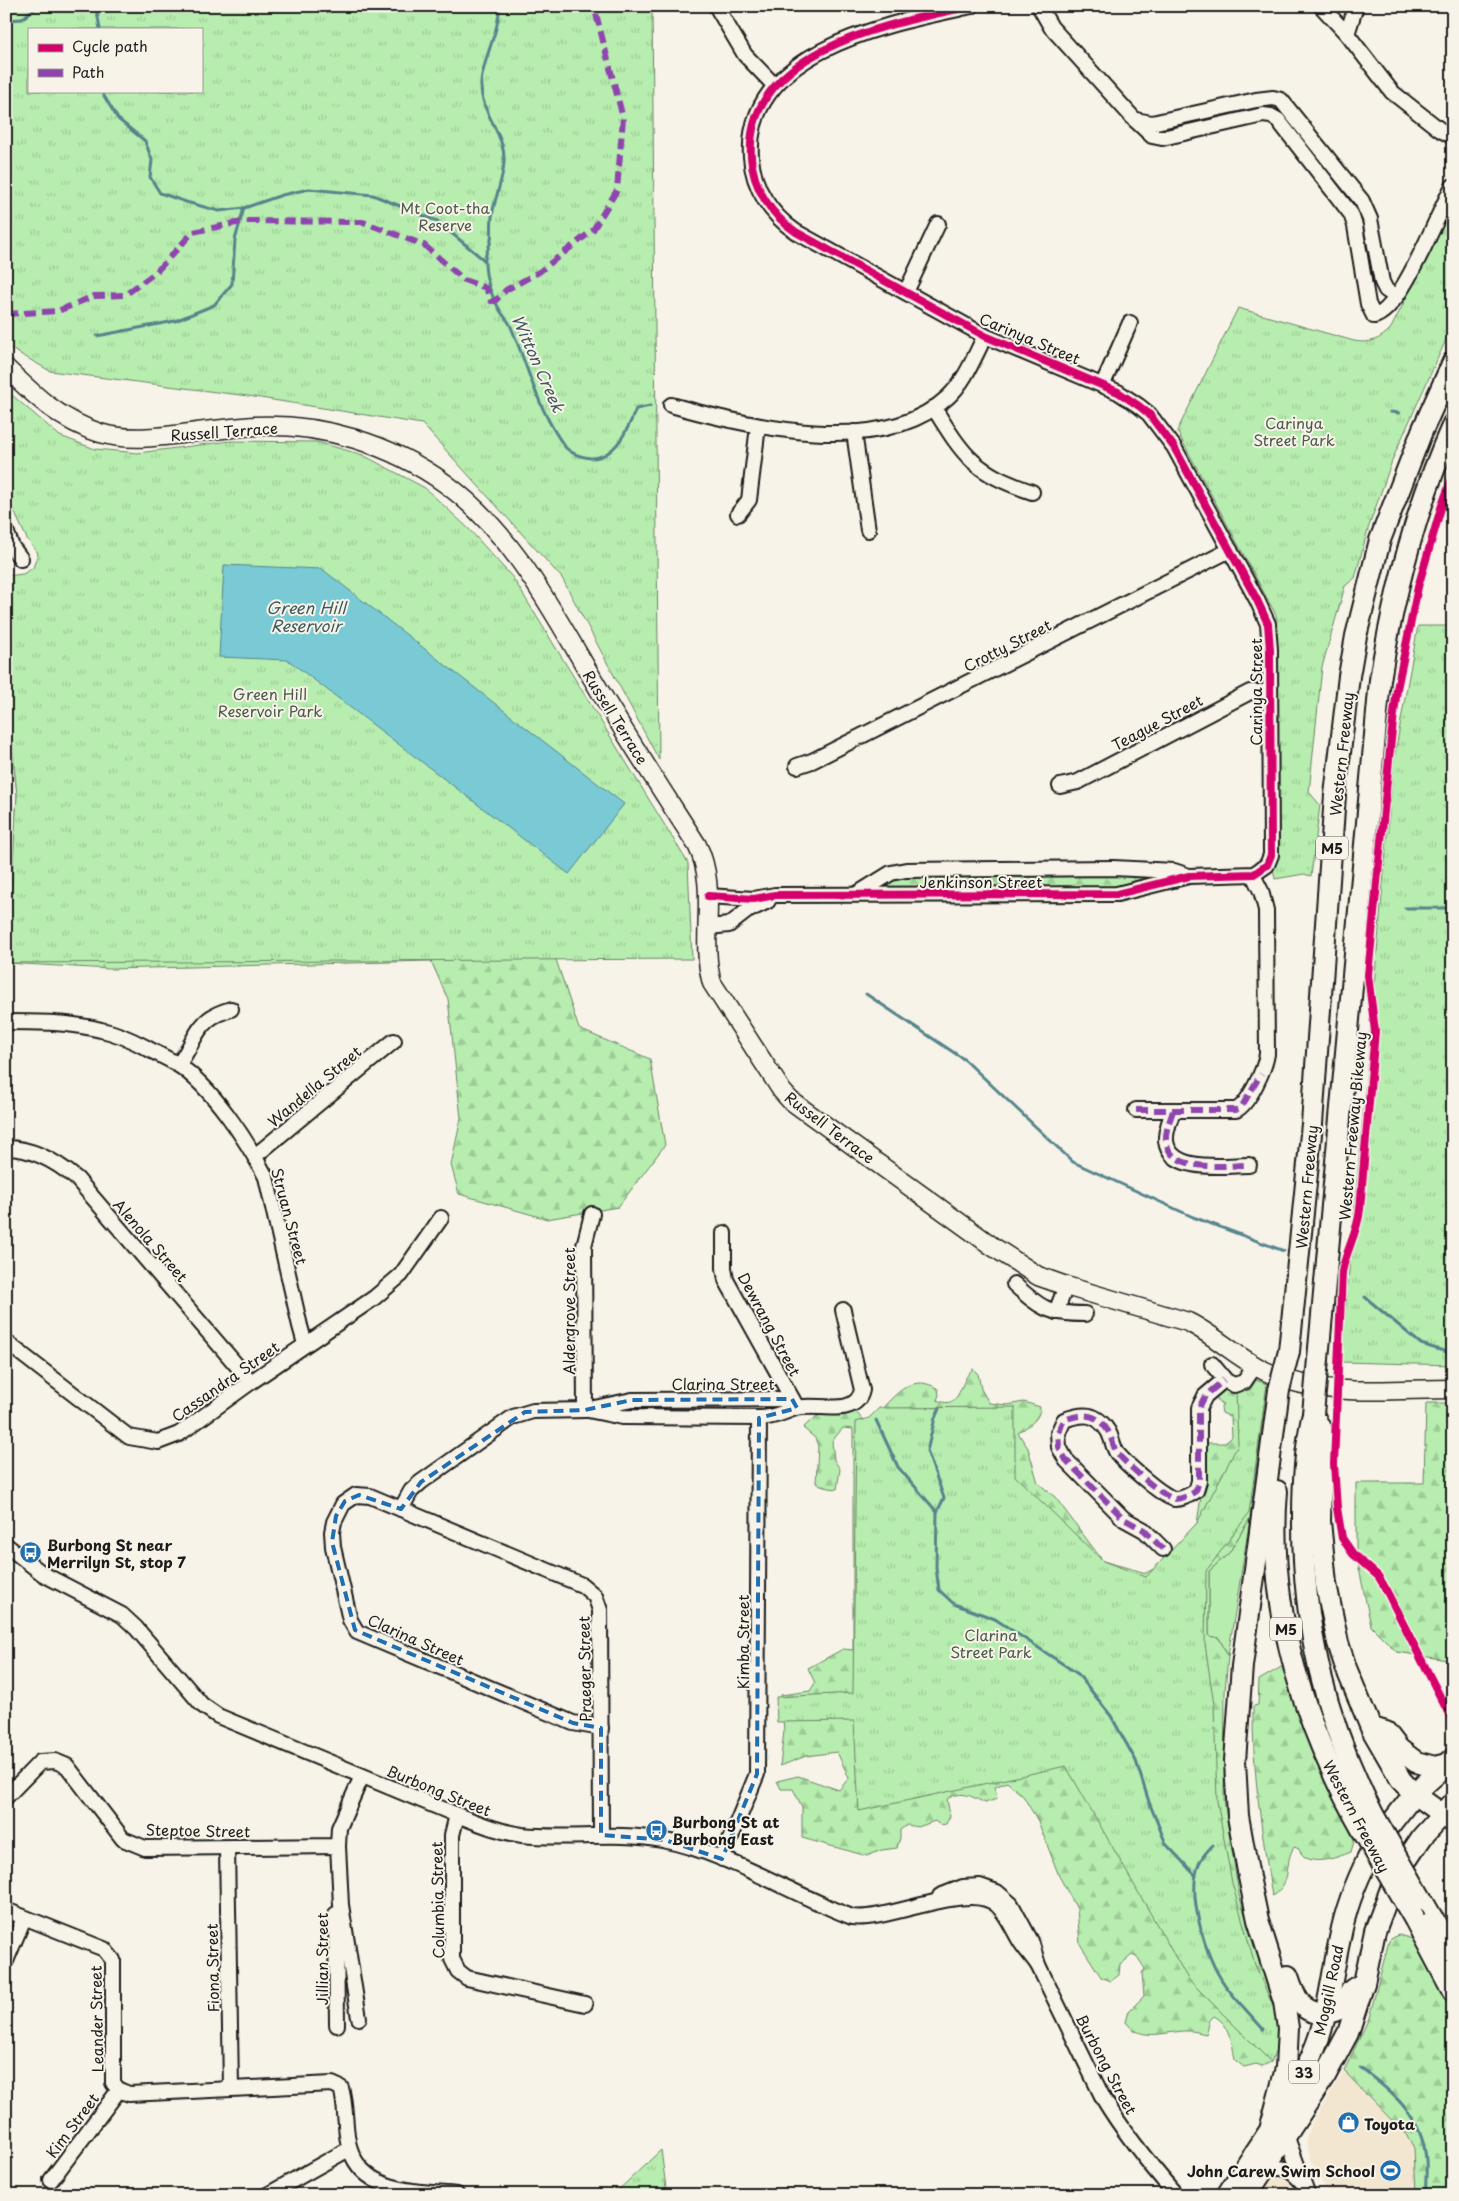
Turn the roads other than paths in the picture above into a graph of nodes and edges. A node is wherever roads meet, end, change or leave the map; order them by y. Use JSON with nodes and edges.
{"nodes":[{"id":1,"x":716,"y":6,"type":"edge"},
{"id":2,"x":972,"y":6,"type":"edge"},
{"id":3,"x":1040,"y":6,"type":"edge"},
{"id":4,"x":1321,"y":6,"type":"edge"},
{"id":5,"x":1356,"y":6,"type":"edge"},
{"id":6,"x":1347,"y":34,"type":"junction"},
{"id":7,"x":774,"y":85,"type":"junction"},
{"id":8,"x":1135,"y":120,"type":"junction"},
{"id":9,"x":1439,"y":129,"type":"junction"},
{"id":10,"x":1453,"y":137,"type":"edge"},
{"id":11,"x":1453,"y":146,"type":"edge"},
{"id":12,"x":1453,"y":186,"type":"edge"},
{"id":13,"x":1448,"y":202,"type":"edge"},
{"id":14,"x":938,"y":224,"type":"dead end"},
{"id":15,"x":906,"y":292,"type":"junction"},
{"id":16,"x":1396,"y":297,"type":"junction"},
{"id":17,"x":1130,"y":323,"type":"dead end"},
{"id":18,"x":985,"y":336,"type":"junction"},
{"id":19,"x":1453,"y":362,"type":"edge"},
{"id":20,"x":6,"y":368,"type":"edge"},
{"id":21,"x":1103,"y":384,"type":"junction"},
{"id":22,"x":671,"y":405,"type":"dead end"},
{"id":23,"x":934,"y":408,"type":"junction"},
{"id":24,"x":1453,"y":424,"type":"edge"},
{"id":25,"x":758,"y":426,"type":"junction"},
{"id":26,"x":854,"y":432,"type":"junction"},
{"id":27,"x":1032,"y":492,"type":"dead end"},
{"id":28,"x":738,"y":514,"type":"dead end"},
{"id":29,"x":868,"y":530,"type":"dead end"},
{"id":30,"x":6,"y":532,"type":"edge"},
{"id":31,"x":1230,"y":550,"type":"junction"},
{"id":32,"x":21,"y":559,"type":"dead end"},
{"id":33,"x":1270,"y":692,"type":"junction"},
{"id":34,"x":797,"y":766,"type":"dead end"},
{"id":35,"x":1060,"y":786,"type":"dead end"},
{"id":36,"x":1256,"y":873,"type":"junction"},
{"id":37,"x":1189,"y":876,"type":"junction"},
{"id":38,"x":791,"y":895,"type":"junction"},
{"id":39,"x":849,"y":895,"type":"junction"},
{"id":40,"x":708,"y":896,"type":"junction"},
{"id":41,"x":708,"y":927,"type":"junction"},
{"id":42,"x":231,"y":1009,"type":"dead end"},
{"id":43,"x":6,"y":1022,"type":"edge"},
{"id":44,"x":394,"y":1041,"type":"dead end"},
{"id":45,"x":178,"y":1065,"type":"junction"},
{"id":46,"x":1136,"y":1110,"type":"dead end"},
{"id":47,"x":1173,"y":1111,"type":"junction"},
{"id":48,"x":6,"y":1148,"type":"edge"},
{"id":49,"x":255,"y":1156,"type":"junction"},
{"id":50,"x":1249,"y":1165,"type":"dead end"},
{"id":51,"x":592,"y":1214,"type":"dead end"},
{"id":52,"x":441,"y":1218,"type":"dead end"},
{"id":53,"x":724,"y":1233,"type":"dead end"},
{"id":54,"x":1014,"y":1284,"type":"dead end"},
{"id":55,"x":1066,"y":1286,"type":"junction"},
{"id":56,"x":843,"y":1310,"type":"dead end"},
{"id":57,"x":1056,"y":1312,"type":"junction"},
{"id":58,"x":1085,"y":1314,"type":"dead end"},
{"id":59,"x":6,"y":1342,"type":"edge"},
{"id":60,"x":305,"y":1344,"type":"junction"},
{"id":61,"x":1212,"y":1364,"type":"dead end"},
{"id":62,"x":1255,"y":1366,"type":"junction"},
{"id":63,"x":1224,"y":1380,"type":"junction"},
{"id":64,"x":251,"y":1382,"type":"junction"},
{"id":65,"x":1453,"y":1389,"type":"edge"},
{"id":66,"x":795,"y":1403,"type":"junction"},
{"id":67,"x":585,"y":1410,"type":"junction"},
{"id":68,"x":1281,"y":1411,"type":"junction"},
{"id":69,"x":1313,"y":1414,"type":"junction"},
{"id":70,"x":759,"y":1418,"type":"junction"},
{"id":71,"x":401,"y":1509,"type":"junction"},
{"id":72,"x":6,"y":1545,"type":"edge"},
{"id":73,"x":1163,"y":1549,"type":"dead end"},
{"id":74,"x":1238,"y":1722,"type":"junction"},
{"id":75,"x":601,"y":1728,"type":"junction"},
{"id":76,"x":1371,"y":1728,"type":"junction"},
{"id":77,"x":1449,"y":1762,"type":"edge"},
{"id":78,"x":362,"y":1776,"type":"junction"},
{"id":79,"x":1414,"y":1794,"type":"junction"},
{"id":80,"x":6,"y":1797,"type":"edge"},
{"id":81,"x":1449,"y":1813,"type":"edge"},
{"id":82,"x":457,"y":1815,"type":"junction"},
{"id":83,"x":601,"y":1835,"type":"junction"},
{"id":84,"x":1376,"y":1836,"type":"junction"},
{"id":85,"x":338,"y":1846,"type":"junction"},
{"id":86,"x":227,"y":1848,"type":"junction"},
{"id":87,"x":722,"y":1859,"type":"junction"},
{"id":88,"x":340,"y":1893,"type":"junction"},
{"id":89,"x":6,"y":1910,"type":"edge"},
{"id":90,"x":24,"y":1918,"type":"junction"},
{"id":91,"x":1453,"y":1954,"type":"edge"},
{"id":92,"x":6,"y":1961,"type":"edge"},
{"id":93,"x":1364,"y":1983,"type":"junction"},
{"id":94,"x":1453,"y":1992,"type":"edge"},
{"id":95,"x":585,"y":2004,"type":"dead end"},
{"id":96,"x":1326,"y":2014,"type":"junction"},
{"id":97,"x":359,"y":2018,"type":"dead end"},
{"id":98,"x":337,"y":2025,"type":"dead end"},
{"id":99,"x":230,"y":2088,"type":"junction"},
{"id":100,"x":119,"y":2090,"type":"junction"},
{"id":101,"x":1278,"y":2131,"type":"junction"},
{"id":102,"x":349,"y":2148,"type":"junction"},
{"id":103,"x":1264,"y":2170,"type":"junction"},
{"id":104,"x":51,"y":2180,"type":"dead end"},
{"id":105,"x":1305,"y":2189,"type":"edge"},
{"id":106,"x":267,"y":2195,"type":"edge"},
{"id":107,"x":457,"y":2195,"type":"edge"},
{"id":108,"x":1176,"y":2195,"type":"edge"},
{"id":109,"x":1227,"y":2195,"type":"edge"},
{"id":110,"x":1247,"y":2195,"type":"edge"}],
"edges":[{"from":1,"to":7,"type":"street"},
{"from":2,"to":7,"type":"street","name":"Carinya Street"},
{"from":3,"to":8,"type":"street"},
{"from":4,"to":6,"type":"street"},
{"from":5,"to":6,"type":"street"},
{"from":6,"to":9,"type":"street"},
{"from":7,"to":15,"type":"street","name":"Carinya Street"},
{"from":8,"to":16,"type":"street"},
{"from":8,"to":16,"type":"street"},
{"from":9,"to":10,"type":"street"},
{"from":9,"to":11,"type":"street"},
{"from":12,"to":13,"type":"street"},
{"from":13,"to":16,"type":"street"},
{"from":14,"to":15,"type":"street"},
{"from":15,"to":18,"type":"street","name":"Carinya Street"},
{"from":17,"to":21,"type":"street"},
{"from":18,"to":21,"type":"street","name":"Carinya Street"},
{"from":18,"to":23,"type":"street"},
{"from":19,"to":68,"type":"highway","name":"Western Freeway","number":"M5","bridge":true},
{"from":20,"to":40,"type":"main road","name":"Russell Terrace"},
{"from":21,"to":31,"type":"street","name":"Carinya Street"},
{"from":22,"to":25,"type":"street"},
{"from":23,"to":26,"type":"street"},
{"from":23,"to":27,"type":"street"},
{"from":24,"to":69,"type":"highway","name":"Western Freeway","number":"M5","bridge":true},
{"from":25,"to":26,"type":"street"},
{"from":25,"to":28,"type":"street"},
{"from":26,"to":29,"type":"street"},
{"from":30,"to":32,"type":"street"},
{"from":31,"to":33,"type":"street","name":"Carinya Street"},
{"from":31,"to":34,"type":"street","name":"Crotty Street"},
{"from":33,"to":35,"type":"street","name":"Teague Street"},
{"from":33,"to":36,"type":"street","name":"Carinya Street"},
{"from":36,"to":37,"type":"street","name":"Jenkinson Street"},
{"from":36,"to":47,"type":"street"},
{"from":37,"to":39,"type":"street","name":"Jenkinson Street"},
{"from":37,"to":39,"type":"street","name":"Jenkinson Street"},
{"from":38,"to":39,"type":"street","name":"Jenkinson Street"},
{"from":38,"to":40,"type":"street","name":"Jenkinson Street"},
{"from":38,"to":41,"type":"street","name":"Jenkinson Street"},
{"from":40,"to":41,"type":"main road","name":"Russell Terrace"},
{"from":41,"to":55,"type":"main road","name":"Russell Terrace"},
{"from":42,"to":45,"type":"street"},
{"from":43,"to":45,"type":"street","name":"Struan Street"},
{"from":44,"to":49,"type":"street","name":"Wandella Street"},
{"from":45,"to":49,"type":"street","name":"Struan Street"},
{"from":46,"to":47,"type":"street"},
{"from":47,"to":50,"type":"street"},
{"from":48,"to":64,"type":"street","name":"Alenola Street"},
{"from":49,"to":60,"type":"street","name":"Struan Street"},
{"from":51,"to":67,"type":"street","name":"Aldergrove Street"},
{"from":52,"to":60,"type":"street","name":"Cassandra Street"},
{"from":53,"to":66,"type":"street","name":"Dewrang Street"},
{"from":54,"to":57,"type":"street"},
{"from":55,"to":57,"type":"street"},
{"from":55,"to":62,"type":"main road","name":"Russell Terrace"},
{"from":56,"to":66,"type":"street","name":"Clarina Street"},
{"from":57,"to":58,"type":"street"},
{"from":59,"to":64,"type":"street","name":"Cassandra Street"},
{"from":60,"to":64,"type":"street","name":"Cassandra Street"},
{"from":61,"to":63,"type":"street"},
{"from":62,"to":63,"type":"street"},
{"from":62,"to":65,"type":"main road","name":"Russell Terrace"},
{"from":63,"to":73,"type":"street"},
{"from":66,"to":67,"type":"street","name":"Clarina Street"},
{"from":66,"to":70,"type":"street","name":"Clarina Street"},
{"from":67,"to":70,"type":"street","name":"Clarina Street"},
{"from":67,"to":71,"type":"street","name":"Clarina Street"},
{"from":68,"to":74,"type":"highway"},
{"from":68,"to":84,"type":"highway","name":"Western Freeway","number":"M5"},
{"from":69,"to":76,"type":"highway"},
{"from":69,"to":84,"type":"highway","name":"Western Freeway","number":"M5"},
{"from":70,"to":87,"type":"street","name":"Kimba Street"},
{"from":71,"to":75,"type":"street","name":"Praeger Street"},
{"from":71,"to":75,"type":"street","name":"Clarina Street"},
{"from":72,"to":78,"type":"street","name":"Burbong Street"},
{"from":74,"to":96,"type":"highway"},
{"from":74,"to":101,"type":"highway"},
{"from":75,"to":83,"type":"street","name":"Praeger Street"},
{"from":76,"to":77,"type":"highway"},
{"from":76,"to":79,"type":"highway"},
{"from":77,"to":79,"type":"highway","name":"Moggill Road","number":"33"},
{"from":78,"to":82,"type":"street","name":"Burbong Street"},
{"from":78,"to":85,"type":"street"},
{"from":79,"to":81,"type":"highway"},
{"from":79,"to":84,"type":"highway","name":"Moggill Road","number":"33"},
{"from":80,"to":86,"type":"street","name":"Steptoe Street"},
{"from":81,"to":93,"type":"highway","name":"Moggill Road","number":"33"},
{"from":82,"to":83,"type":"street","name":"Burbong Street"},
{"from":82,"to":95,"type":"street","name":"Columbia Street"},
{"from":83,"to":87,"type":"street","name":"Burbong Street"},
{"from":84,"to":91,"type":"highway","name":"Western Freeway","number":"M5","bridge":true},
{"from":84,"to":94,"type":"highway","name":"Western Freeway","number":"M5","bridge":true},
{"from":84,"to":96,"type":"highway","name":"Moggill Road","number":"33"},
{"from":85,"to":86,"type":"street","name":"Steptoe Street"},
{"from":85,"to":88,"type":"street","name":"Jillian Street"},
{"from":86,"to":99,"type":"street","name":"Fiona Street"},
{"from":87,"to":108,"type":"street","name":"Burbong Street"},
{"from":88,"to":97,"type":"street","name":"Jillian Street"},
{"from":88,"to":98,"type":"street","name":"Jillian Street"},
{"from":89,"to":90,"type":"street","name":"Leander Street"},
{"from":90,"to":92,"type":"street"},
{"from":90,"to":100,"type":"street","name":"Leander Street"},
{"from":93,"to":96,"type":"highway"},
{"from":93,"to":101,"type":"highway","name":"Moggill Road","number":"33"},
{"from":96,"to":101,"type":"highway","name":"Moggill Road","number":"33"},
{"from":99,"to":100,"type":"street","name":"Leander Street"},
{"from":99,"to":102,"type":"street","name":"Leander Street"},
{"from":100,"to":104,"type":"street","name":"Kim Street"},
{"from":101,"to":103,"type":"highway","name":"Moggill Road","number":"33"},
{"from":101,"to":105,"type":"street"},
{"from":101,"to":109,"type":"highway","name":"Moggill Road","number":"33"},
{"from":102,"to":106,"type":"street"},
{"from":102,"to":107,"type":"street"},
{"from":103,"to":105,"type":"street"},
{"from":103,"to":110,"type":"highway","name":"Moggill Road","number":"33"}]}
